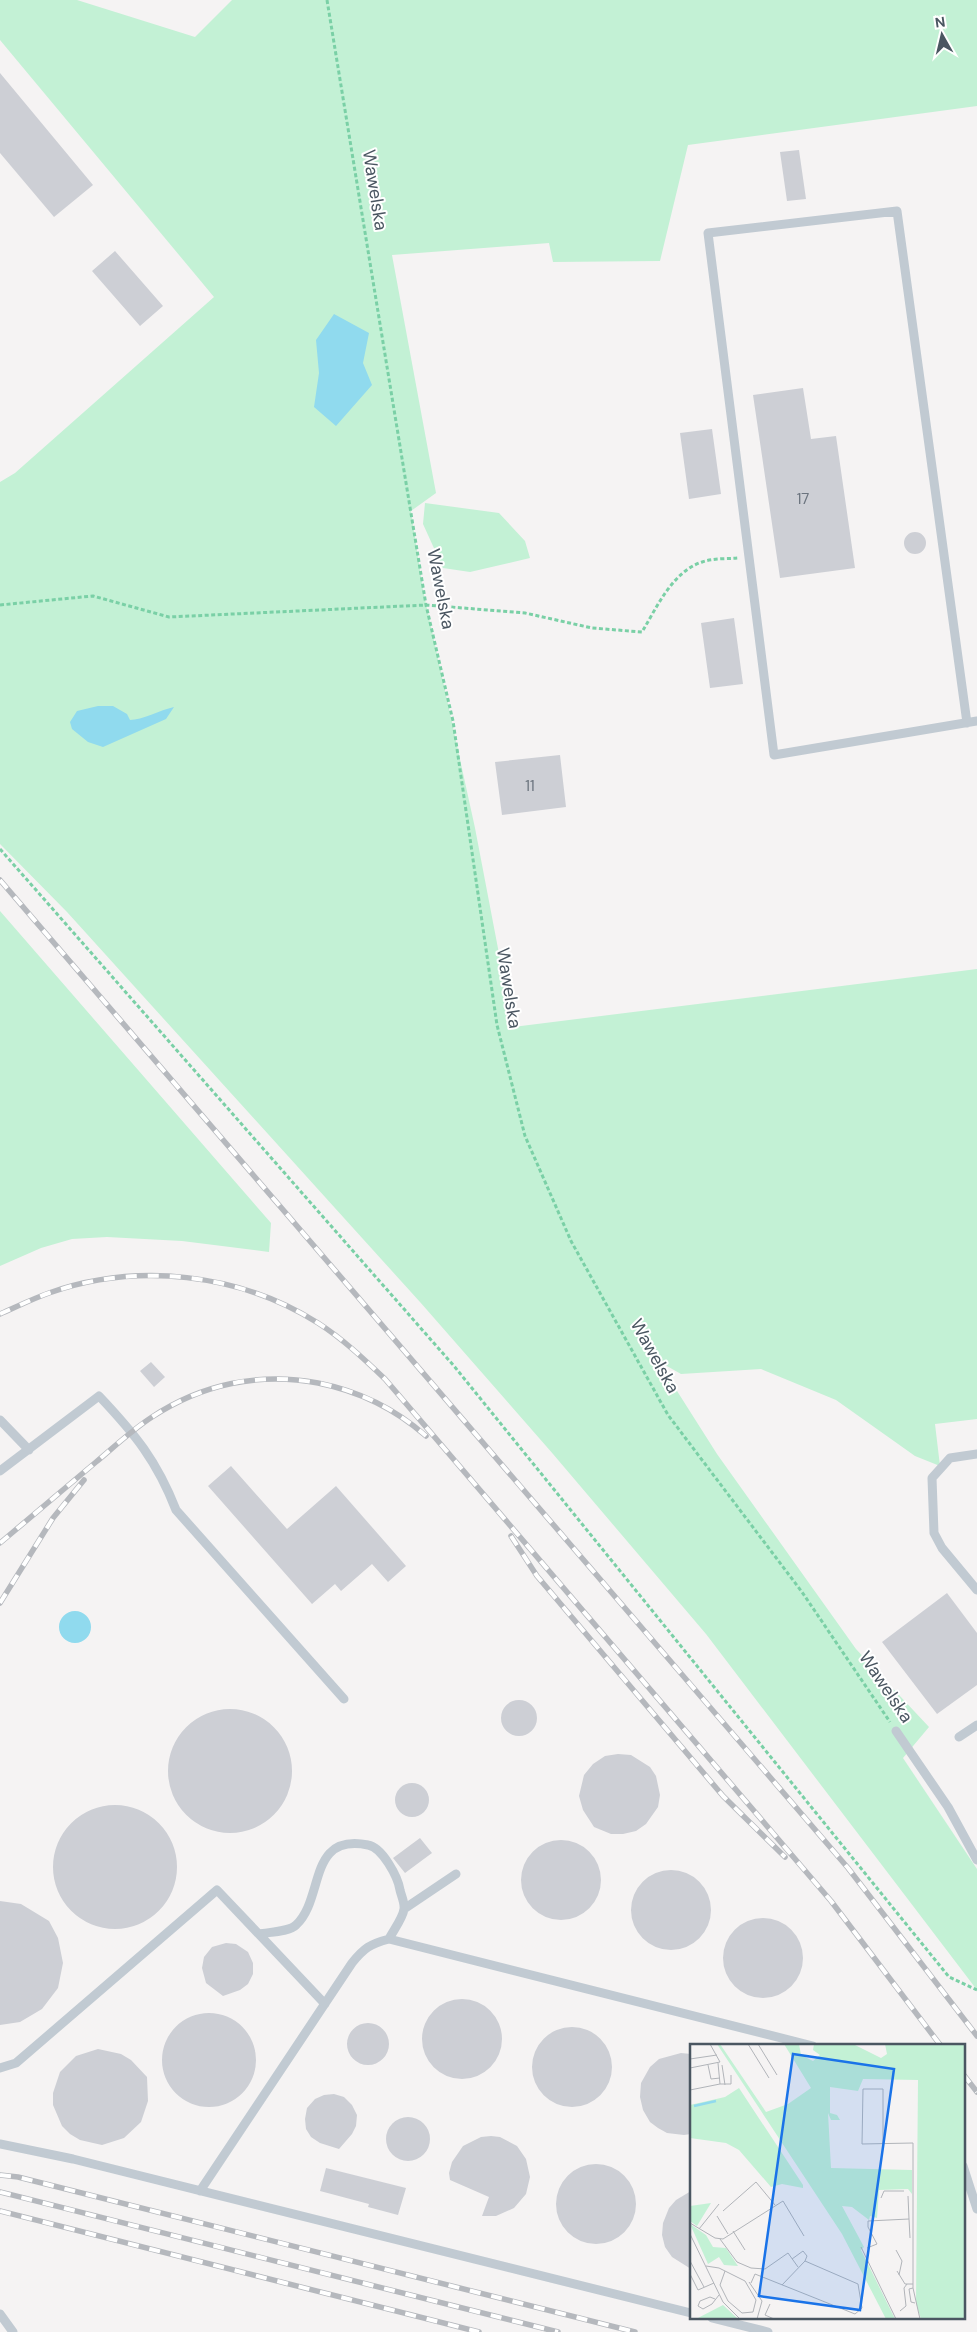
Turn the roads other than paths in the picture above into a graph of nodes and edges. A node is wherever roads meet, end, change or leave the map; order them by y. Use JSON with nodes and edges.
{"nodes":[{"id":1,"x":977,"y":722,"type":"edge"},
{"id":2,"x":967,"y":723,"type":"junction"},
{"id":3,"x":0,"y":1420,"type":"edge"},
{"id":4,"x":29,"y":1450,"type":"junction"},
{"id":5,"x":977,"y":1454,"type":"edge"},
{"id":6,"x":0,"y":1471,"type":"edge"},
{"id":7,"x":977,"y":1590,"type":"edge"},
{"id":8,"x":344,"y":1699,"type":"dead end"},
{"id":9,"x":977,"y":1725,"type":"edge"},
{"id":10,"x":896,"y":1731,"type":"road end"},
{"id":11,"x":959,"y":1737,"type":"dead end"},
{"id":12,"x":977,"y":1860,"type":"edge"},
{"id":13,"x":456,"y":1874,"type":"dead end"},
{"id":14,"x":404,"y":1909,"type":"junction"},
{"id":15,"x":259,"y":1934,"type":"junction"},
{"id":16,"x":389,"y":1939,"type":"junction"},
{"id":17,"x":325,"y":2004,"type":"junction"},
{"id":18,"x":805,"y":2044,"type":"edge"},
{"id":19,"x":0,"y":2068,"type":"edge"},
{"id":20,"x":0,"y":2144,"type":"edge"},
{"id":21,"x":964,"y":2169,"type":"edge"},
{"id":22,"x":200,"y":2191,"type":"junction"},
{"id":23,"x":977,"y":2209,"type":"edge"},
{"id":24,"x":690,"y":2313,"type":"edge"},
{"id":25,"x":0,"y":2314,"type":"edge"},
{"id":26,"x":720,"y":2320,"type":"edge"},
{"id":27,"x":13,"y":2332,"type":"edge"},
{"id":28,"x":768,"y":2332,"type":"edge"}],
"edges":[{"from":1,"to":2,"type":"lane"},
{"from":2,"to":2,"type":"lane"},
{"from":3,"to":4,"type":"lane"},
{"from":4,"to":6,"type":"lane"},
{"from":4,"to":8,"type":"lane"},
{"from":5,"to":7,"type":"lane"},
{"from":9,"to":11,"type":"lane"},
{"from":10,"to":12,"type":"lane","name":"Wawelska"},
{"from":13,"to":14,"type":"lane"},
{"from":14,"to":15,"type":"lane"},
{"from":14,"to":16,"type":"lane"},
{"from":15,"to":17,"type":"lane"},
{"from":15,"to":19,"type":"lane"},
{"from":16,"to":17,"type":"lane"},
{"from":16,"to":18,"type":"lane"},
{"from":17,"to":22,"type":"lane"},
{"from":20,"to":22,"type":"lane"},
{"from":21,"to":23,"type":"lane"},
{"from":22,"to":24,"type":"lane"},
{"from":25,"to":27,"type":"lane"},
{"from":26,"to":28,"type":"lane"}]}
